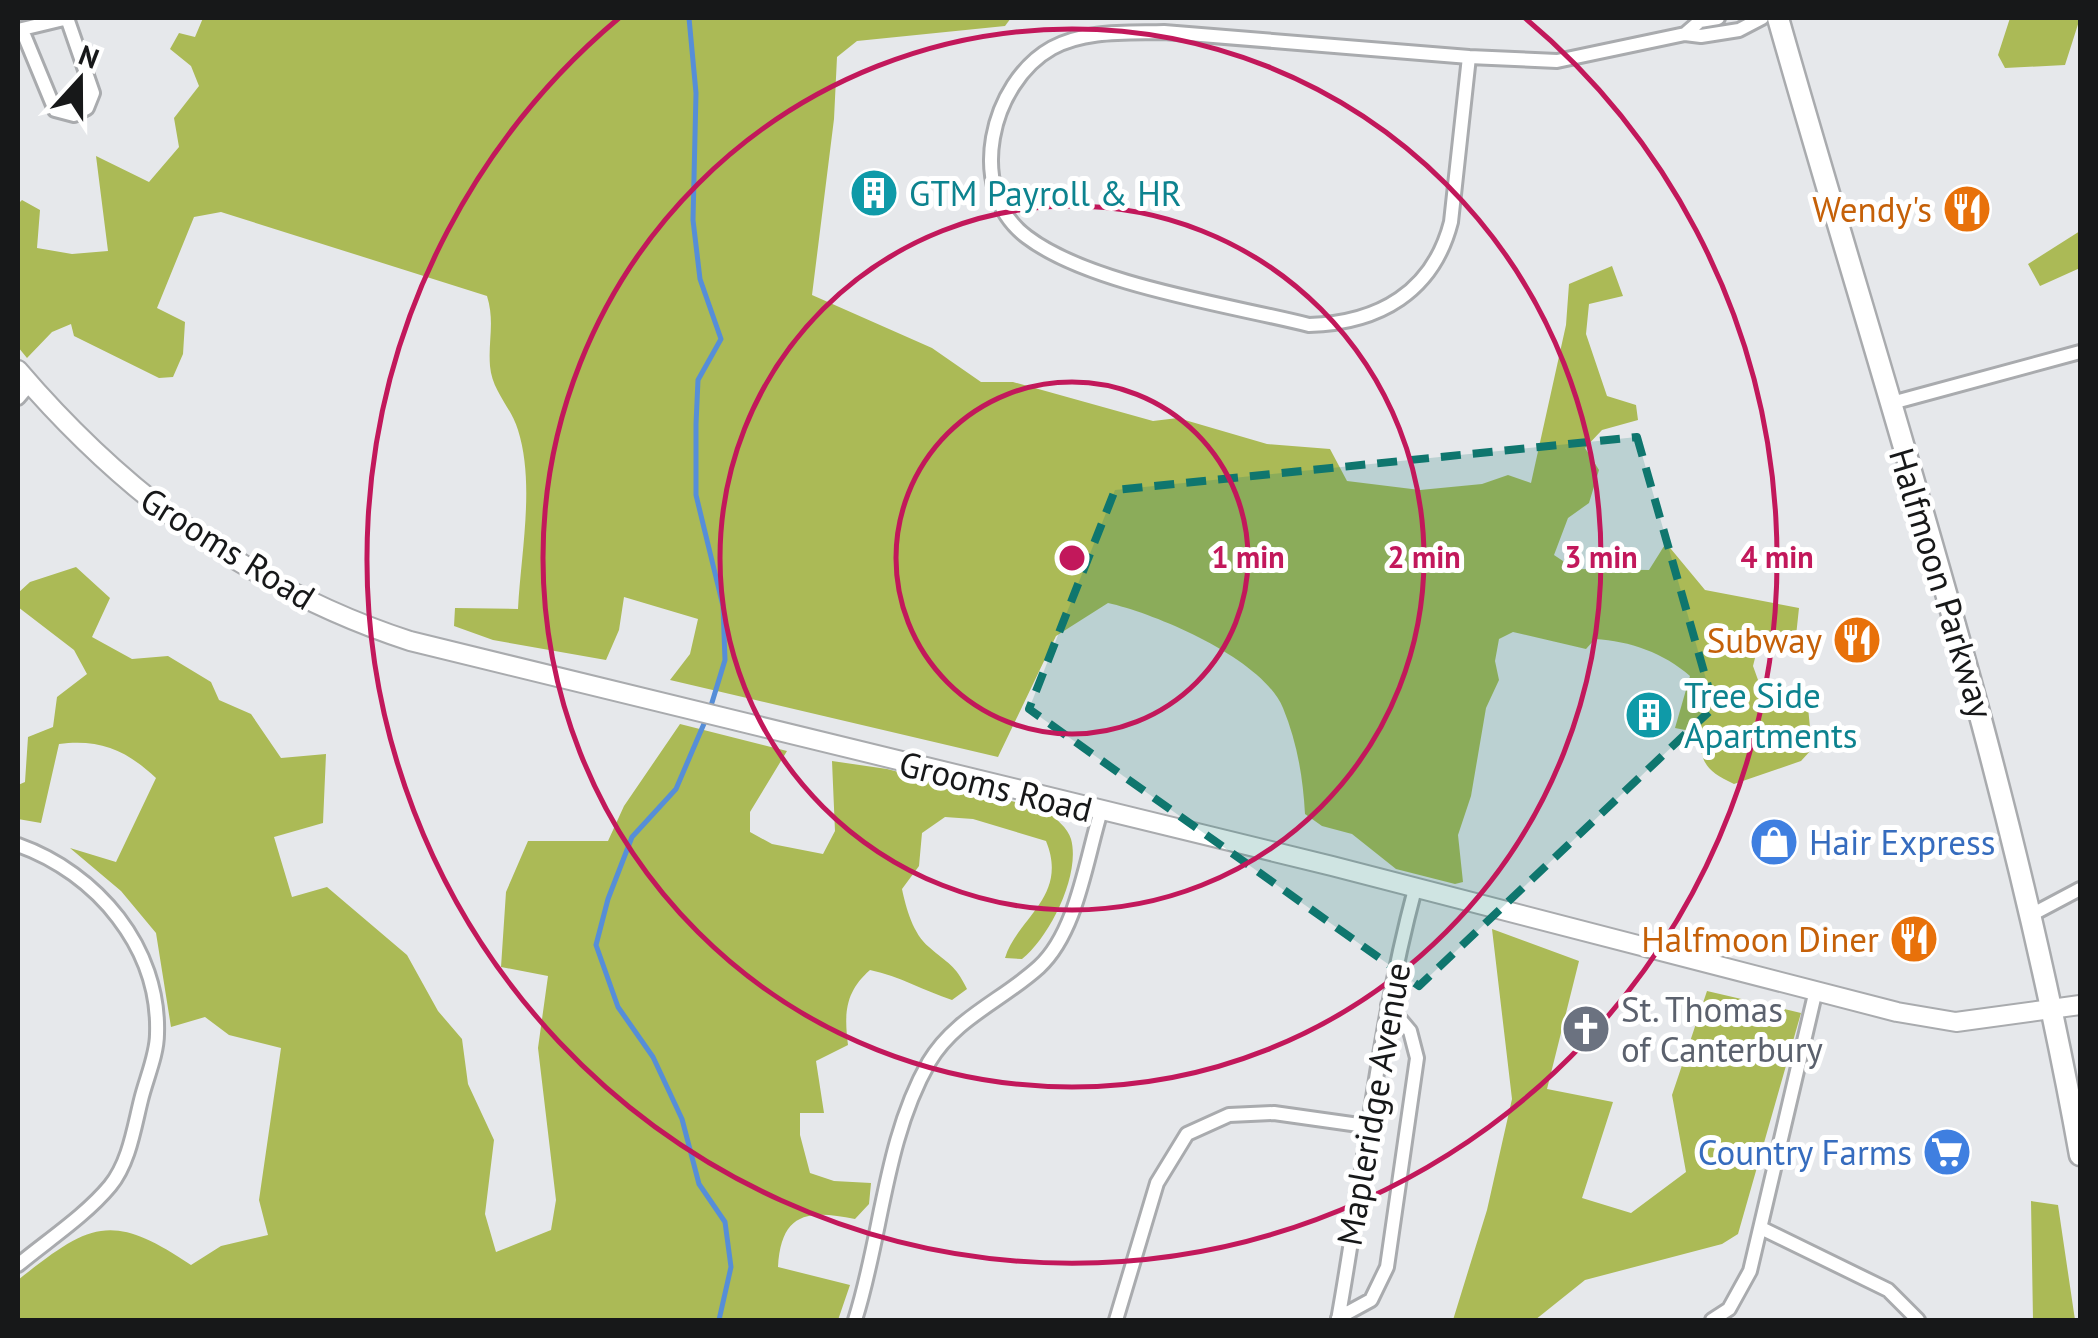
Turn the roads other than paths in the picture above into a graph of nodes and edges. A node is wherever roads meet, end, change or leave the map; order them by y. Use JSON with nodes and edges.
{"nodes":[{"id":1,"x":67,"y":18,"type":"edge"},
{"id":2,"x":1718,"y":18,"type":"edge"},
{"id":3,"x":1754,"y":18,"type":"edge"},
{"id":4,"x":1778,"y":18,"type":"edge"},
{"id":5,"x":20,"y":30,"type":"edge"},
{"id":6,"x":1685,"y":34,"type":"junction"},
{"id":7,"x":1469,"y":58,"type":"junction"},
{"id":8,"x":2080,"y":352,"type":"edge"},
{"id":9,"x":22,"y":384,"type":"edge"},
{"id":10,"x":1888,"y":404,"type":"junction"},
{"id":11,"x":1101,"y":811,"type":"junction"},
{"id":12,"x":18,"y":845,"type":"edge"},
{"id":13,"x":1415,"y":889,"type":"junction"},
{"id":14,"x":2080,"y":889,"type":"edge"},
{"id":15,"x":2032,"y":915,"type":"junction"},
{"id":16,"x":1816,"y":990,"type":"junction"},
{"id":17,"x":1388,"y":1005,"type":"junction"},
{"id":18,"x":2080,"y":1005,"type":"edge"},
{"id":19,"x":2055,"y":1010,"type":"junction"},
{"id":20,"x":1366,"y":1126,"type":"junction"},
{"id":21,"x":2080,"y":1154,"type":"edge"},
{"id":22,"x":1761,"y":1228,"type":"junction"},
{"id":23,"x":18,"y":1265,"type":"edge"},
{"id":24,"x":855,"y":1320,"type":"edge"},
{"id":25,"x":1116,"y":1320,"type":"edge"},
{"id":26,"x":1338,"y":1320,"type":"edge"},
{"id":27,"x":1712,"y":1320,"type":"edge"},
{"id":28,"x":1918,"y":1320,"type":"edge"}],
"edges":[{"from":1,"to":5,"type":"street"},
{"from":1,"to":5,"type":"street"},
{"from":2,"to":6,"type":"street"},
{"from":3,"to":6,"type":"street"},
{"from":4,"to":10,"type":"main road","name":"Halfmoon Parkway"},
{"from":6,"to":7,"type":"street"},
{"from":7,"to":7,"type":"street"},
{"from":8,"to":10,"type":"street"},
{"from":9,"to":11,"type":"street","name":"Grooms Road"},
{"from":10,"to":15,"type":"main road","name":"Halfmoon Parkway"},
{"from":11,"to":13,"type":"street","name":"Grooms Road"},
{"from":11,"to":24,"type":"street"},
{"from":12,"to":23,"type":"street"},
{"from":13,"to":16,"type":"street","name":"Grooms Road"},
{"from":13,"to":17,"type":"street","name":"Mapleridge Avenue"},
{"from":14,"to":15,"type":"street"},
{"from":15,"to":19,"type":"main road","name":"Halfmoon Parkway"},
{"from":16,"to":19,"type":"street","name":"Grooms Road"},
{"from":16,"to":22,"type":"street"},
{"from":17,"to":20,"type":"street","name":"Mapleridge Avenue"},
{"from":17,"to":26,"type":"street"},
{"from":18,"to":19,"type":"street","name":"Grooms Road"},
{"from":19,"to":21,"type":"main road","name":"Halfmoon Parkway"},
{"from":20,"to":25,"type":"street"},
{"from":20,"to":26,"type":"street","name":"Mapleridge Avenue"},
{"from":22,"to":27,"type":"street"},
{"from":22,"to":28,"type":"street"}]}
